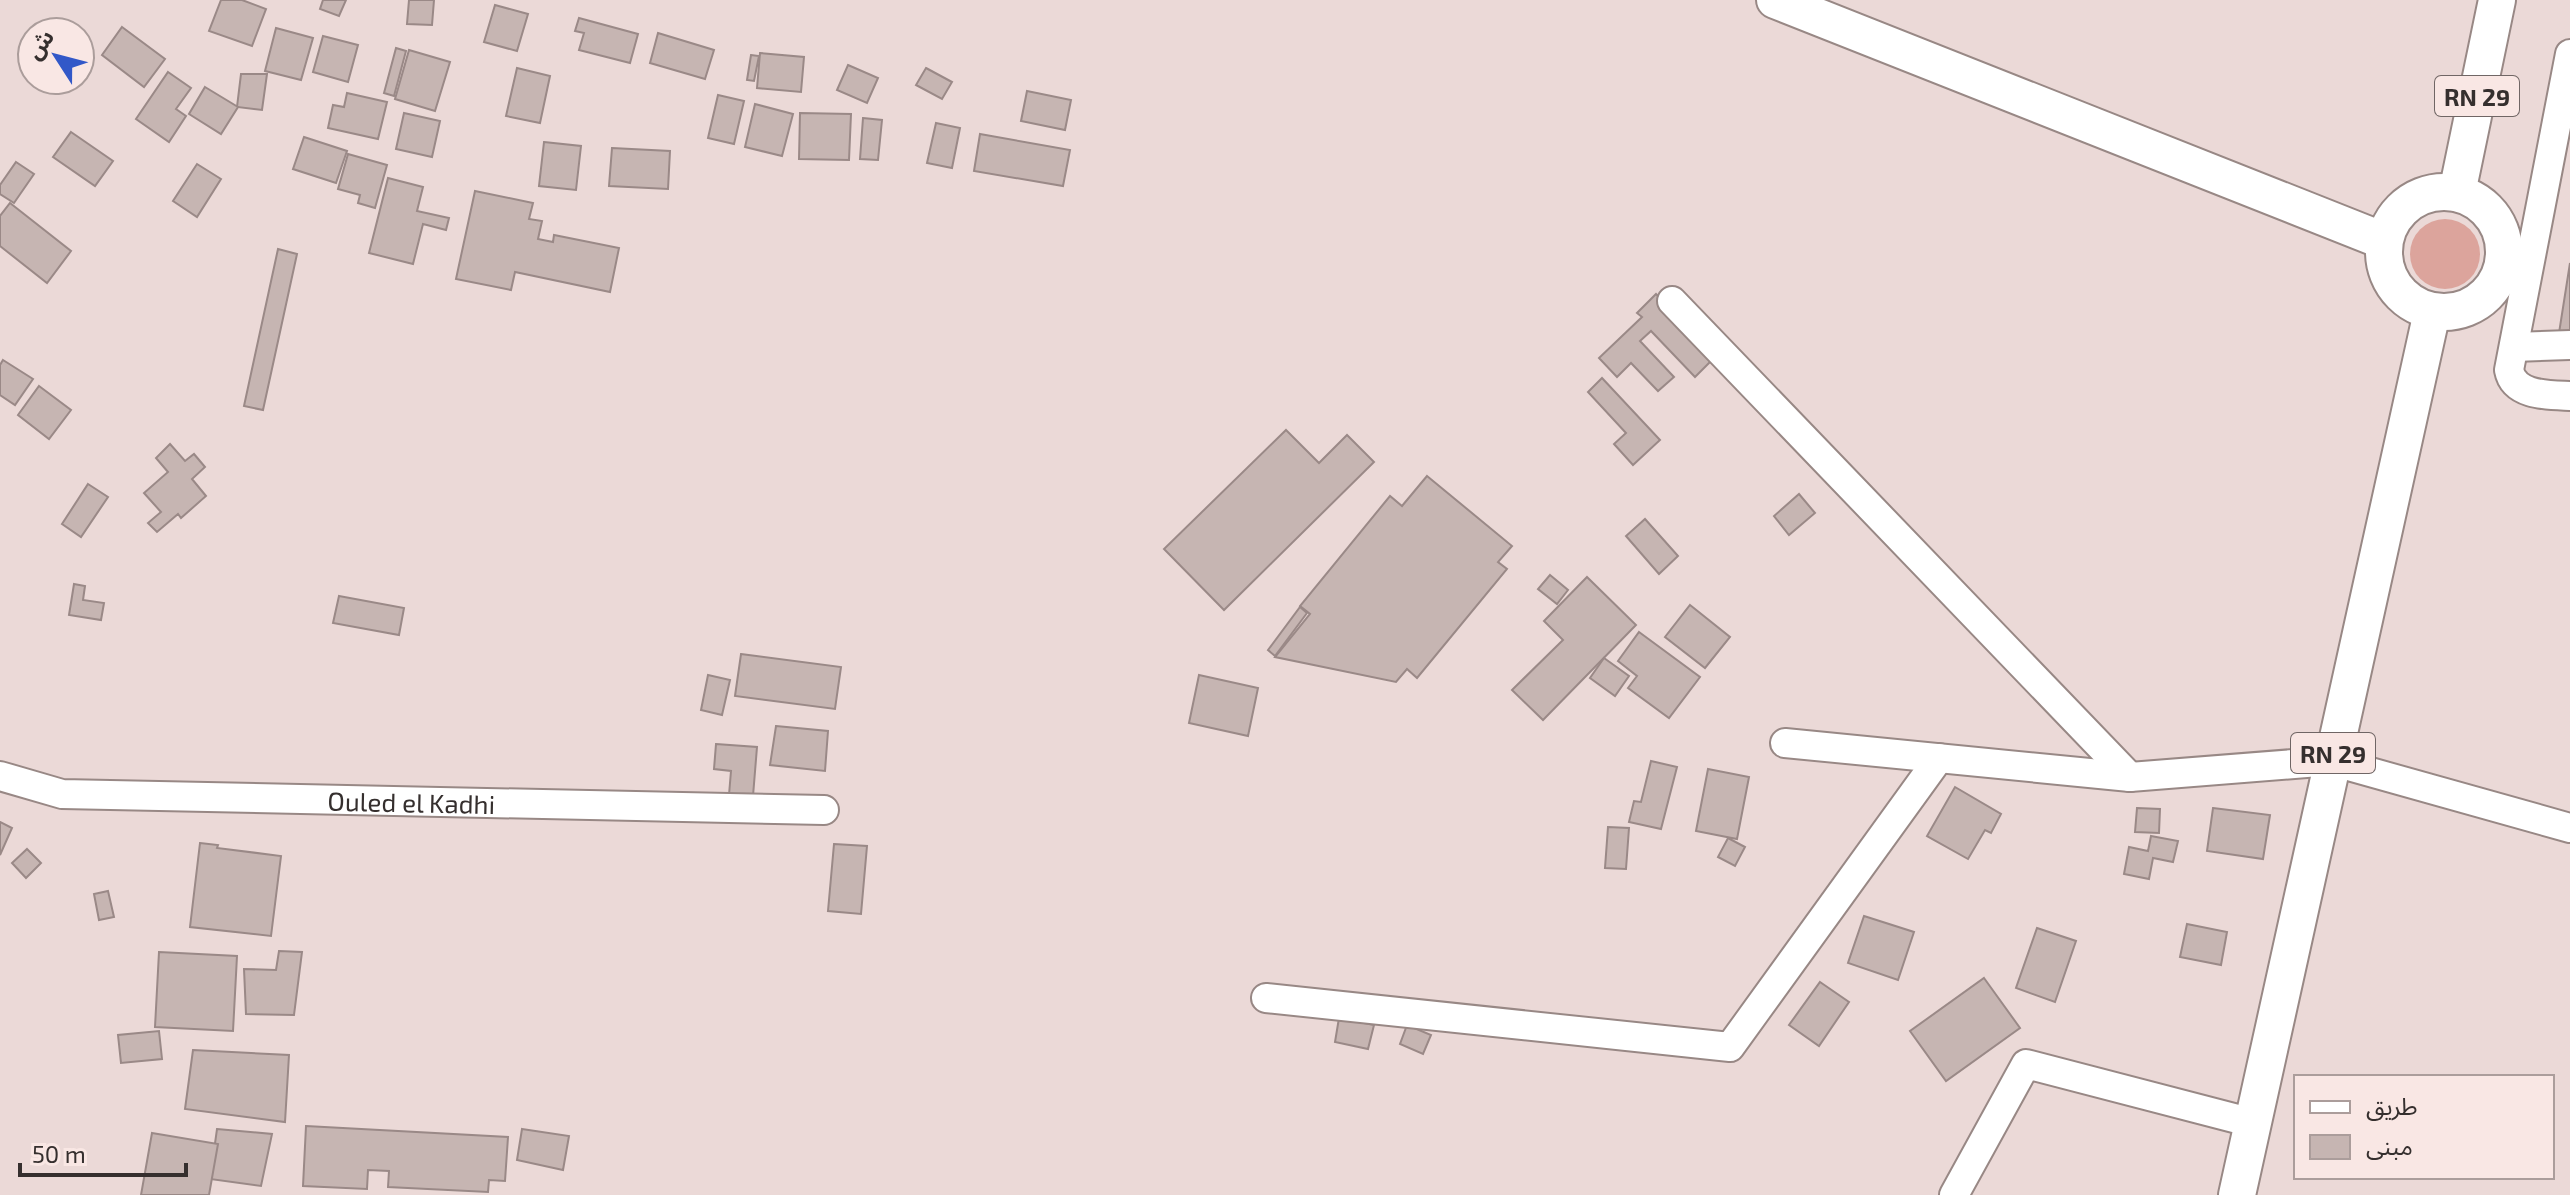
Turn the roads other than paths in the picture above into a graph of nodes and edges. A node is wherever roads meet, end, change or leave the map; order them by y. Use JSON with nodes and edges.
{"nodes":[{"id":1,"x":1775,"y":0,"type":"edge"},
{"id":2,"x":2497,"y":0,"type":"edge"},
{"id":3,"x":2570,"y":54,"type":"edge"},
{"id":4,"x":2457,"y":193,"type":"junction"},
{"id":5,"x":2384,"y":241,"type":"junction"},
{"id":6,"x":1672,"y":301,"type":"dead end"},
{"id":7,"x":2432,"y":312,"type":"junction"},
{"id":8,"x":2570,"y":345,"type":"edge"},
{"id":9,"x":2514,"y":347,"type":"junction"},
{"id":10,"x":2570,"y":396,"type":"edge"},
{"id":11,"x":1785,"y":743,"type":"dead end"},
{"id":12,"x":1939,"y":758,"type":"junction"},
{"id":13,"x":2331,"y":761,"type":"junction"},
{"id":14,"x":0,"y":776,"type":"edge"},
{"id":15,"x":2130,"y":777,"type":"junction"},
{"id":16,"x":824,"y":810,"type":"dead end"},
{"id":17,"x":2570,"y":828,"type":"edge"},
{"id":18,"x":1266,"y":998,"type":"dead end"},
{"id":19,"x":2253,"y":1123,"type":"junction"},
{"id":20,"x":1954,"y":1195,"type":"edge"},
{"id":21,"x":2237,"y":1195,"type":"edge"}],
"edges":[{"from":1,"to":5,"type":"main road"},
{"from":2,"to":4,"type":"main road","number":"RN 29"},
{"from":3,"to":9,"type":"street"},
{"from":4,"to":5,"type":"main road"},
{"from":4,"to":7,"type":"main road"},
{"from":5,"to":7,"type":"main road"},
{"from":6,"to":15,"type":"street"},
{"from":7,"to":13,"type":"main road","number":"RN 29"},
{"from":8,"to":9,"type":"street"},
{"from":9,"to":10,"type":"street"},
{"from":11,"to":12,"type":"street"},
{"from":12,"to":15,"type":"street"},
{"from":12,"to":18,"type":"street"},
{"from":13,"to":15,"type":"street"},
{"from":13,"to":17,"type":"street"},
{"from":13,"to":19,"type":"main road","number":"RN 29"},
{"from":14,"to":16,"type":"street","name":"Ouled el Kadhi"},
{"from":19,"to":20,"type":"street"},
{"from":19,"to":21,"type":"main road","number":"RN 29"}]}
